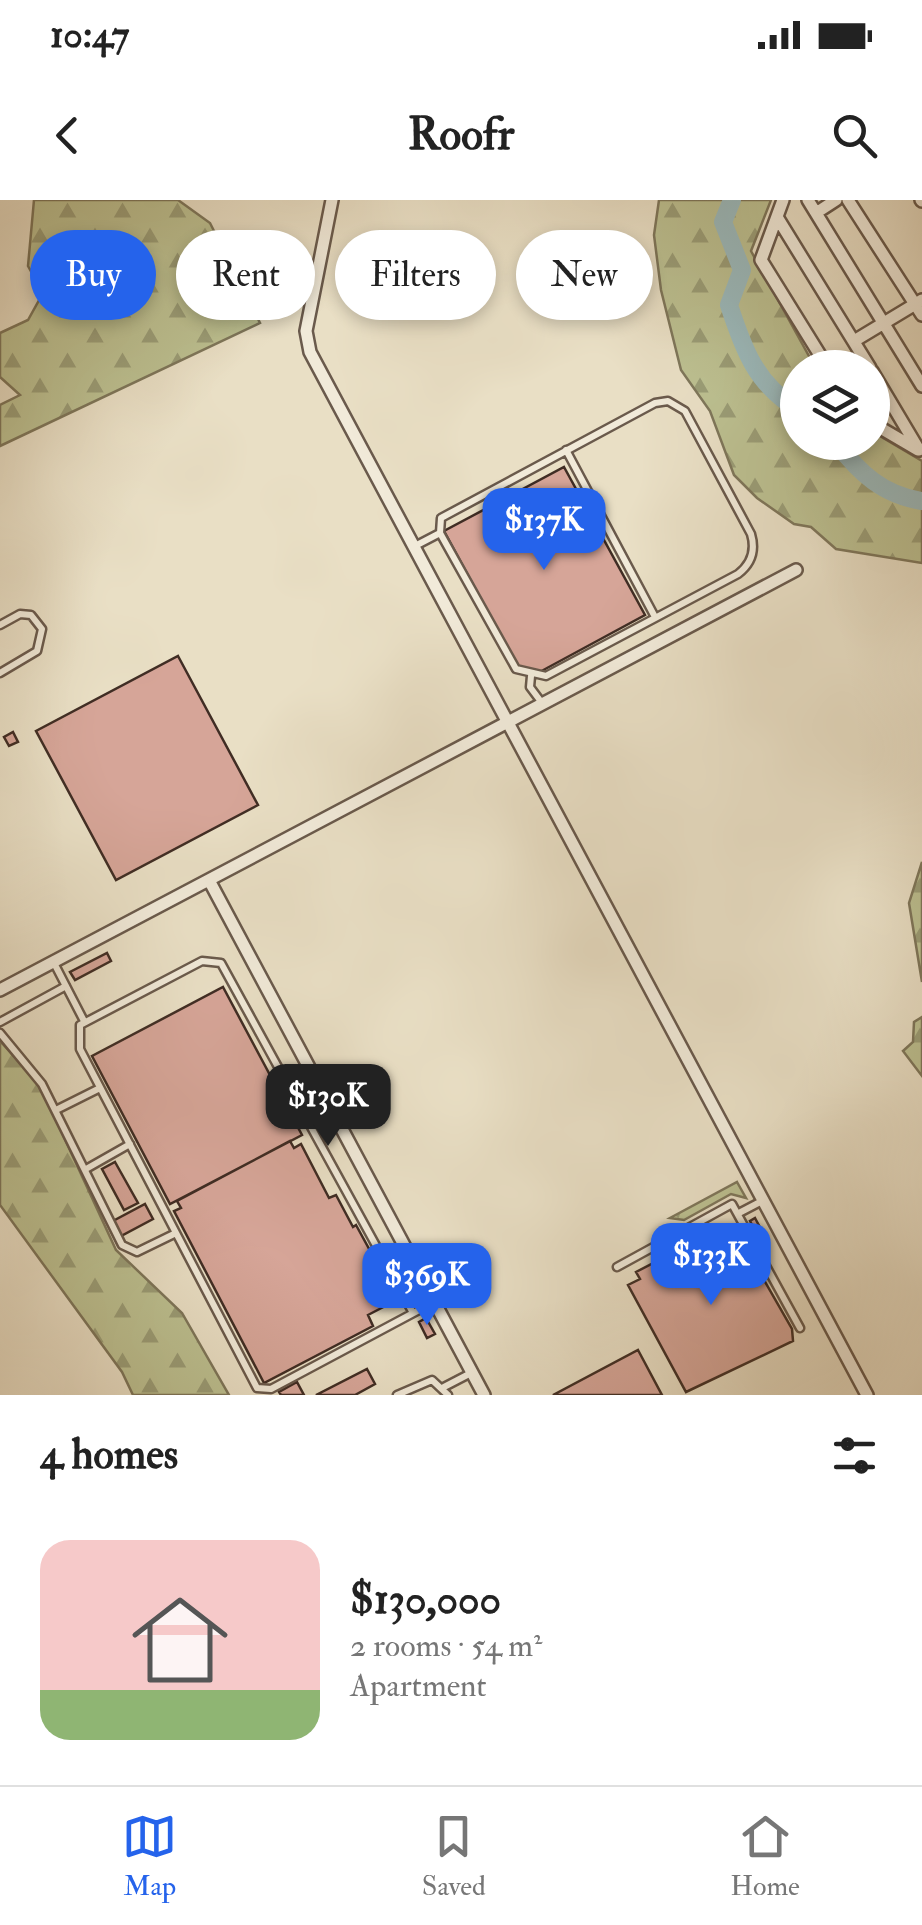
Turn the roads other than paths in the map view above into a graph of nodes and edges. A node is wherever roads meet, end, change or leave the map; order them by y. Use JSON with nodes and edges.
{"nodes":[{"id":1,"x":332,"y":200,"type":"edge"},
{"id":2,"x":782,"y":200,"type":"edge"},
{"id":3,"x":808,"y":200,"type":"edge"},
{"id":4,"x":836,"y":200,"type":"edge"},
{"id":5,"x":848,"y":200,"type":"edge"},
{"id":6,"x":816,"y":212,"type":"junction"},
{"id":7,"x":776,"y":218,"type":"junction"},
{"id":8,"x":920,"y":306,"type":"edge"},
{"id":9,"x":884,"y":323,"type":"junction"},
{"id":10,"x":854,"y":342,"type":"junction"},
{"id":11,"x":817,"y":350,"type":"edge"},
{"id":12,"x":859,"y":350,"type":"edge"},
{"id":13,"x":922,"y":386,"type":"edge"},
{"id":14,"x":890,"y":401,"type":"edge"},
{"id":15,"x":890,"y":433,"type":"edge"},
{"id":16,"x":566,"y":450,"type":"junction"},
{"id":17,"x":921,"y":451,"type":"edge"},
{"id":18,"x":440,"y":532,"type":"junction"},
{"id":19,"x":414,"y":547,"type":"junction"},
{"id":20,"x":796,"y":570,"type":"dead end"},
{"id":21,"x":655,"y":618,"type":"junction"},
{"id":22,"x":0,"y":625,"type":"edge"},
{"id":23,"x":0,"y":672,"type":"edge"},
{"id":24,"x":532,"y":676,"type":"junction"},
{"id":25,"x":543,"y":704,"type":"junction"},
{"id":26,"x":508,"y":723,"type":"junction"},
{"id":27,"x":210,"y":882,"type":"junction"},
{"id":28,"x":54,"y":963,"type":"junction"},
{"id":29,"x":66,"y":986,"type":"junction"},
{"id":30,"x":0,"y":990,"type":"edge"},
{"id":31,"x":84,"y":1021,"type":"junction"},
{"id":32,"x":0,"y":1022,"type":"edge"},
{"id":33,"x":0,"y":1033,"type":"edge"},
{"id":34,"x":100,"y":1088,"type":"junction"},
{"id":35,"x":56,"y":1110,"type":"junction"},
{"id":36,"x":130,"y":1144,"type":"junction"},
{"id":37,"x":86,"y":1169,"type":"junction"},
{"id":38,"x":763,"y":1200,"type":"junction"},
{"id":39,"x":740,"y":1213,"type":"junction"},
{"id":40,"x":176,"y":1233,"type":"junction"},
{"id":41,"x":617,"y":1268,"type":"dead end"},
{"id":42,"x":434,"y":1302,"type":"junction"},
{"id":43,"x":412,"y":1313,"type":"junction"},
{"id":44,"x":800,"y":1328,"type":"dead end"},
{"id":45,"x":472,"y":1372,"type":"junction"},
{"id":46,"x":446,"y":1391,"type":"edge"},
{"id":47,"x":397,"y":1395,"type":"edge"},
{"id":48,"x":484,"y":1395,"type":"edge"},
{"id":49,"x":866,"y":1395,"type":"edge"}],
"edges":[{"from":1,"to":19,"type":"street"},
{"from":2,"to":7,"type":"street"},
{"from":3,"to":6,"type":"street"},
{"from":4,"to":6,"type":"street"},
{"from":5,"to":8,"type":"street"},
{"from":6,"to":9,"type":"street"},
{"from":7,"to":10,"type":"street"},
{"from":7,"to":11,"type":"street"},
{"from":8,"to":9,"type":"street"},
{"from":9,"to":10,"type":"street"},
{"from":9,"to":13,"type":"street"},
{"from":10,"to":12,"type":"street"},
{"from":14,"to":17,"type":"street"},
{"from":15,"to":17,"type":"street"},
{"from":16,"to":18,"type":"lane"},
{"from":16,"to":21,"type":"lane"},
{"from":16,"to":21,"type":"lane"},
{"from":18,"to":19,"type":"lane"},
{"from":18,"to":24,"type":"lane"},
{"from":19,"to":26,"type":"street"},
{"from":20,"to":25,"type":"street"},
{"from":21,"to":24,"type":"lane"},
{"from":22,"to":23,"type":"lane"},
{"from":24,"to":25,"type":"lane"},
{"from":25,"to":26,"type":"street"},
{"from":26,"to":27,"type":"street"},
{"from":26,"to":38,"type":"street"},
{"from":27,"to":28,"type":"street"},
{"from":27,"to":42,"type":"street"},
{"from":28,"to":29,"type":"lane"},
{"from":28,"to":30,"type":"street"},
{"from":29,"to":31,"type":"lane"},
{"from":29,"to":32,"type":"lane"},
{"from":31,"to":34,"type":"lane"},
{"from":31,"to":43,"type":"lane"},
{"from":33,"to":35,"type":"lane"},
{"from":34,"to":35,"type":"lane"},
{"from":34,"to":36,"type":"lane"},
{"from":35,"to":37,"type":"lane"},
{"from":36,"to":37,"type":"lane"},
{"from":36,"to":40,"type":"lane"},
{"from":37,"to":40,"type":"lane"},
{"from":38,"to":39,"type":"lane"},
{"from":38,"to":49,"type":"street"},
{"from":39,"to":41,"type":"lane"},
{"from":39,"to":44,"type":"lane"},
{"from":40,"to":43,"type":"lane"},
{"from":42,"to":43,"type":"lane"},
{"from":42,"to":45,"type":"street"},
{"from":45,"to":46,"type":"lane"},
{"from":45,"to":48,"type":"street"},
{"from":46,"to":47,"type":"lane"}]}
